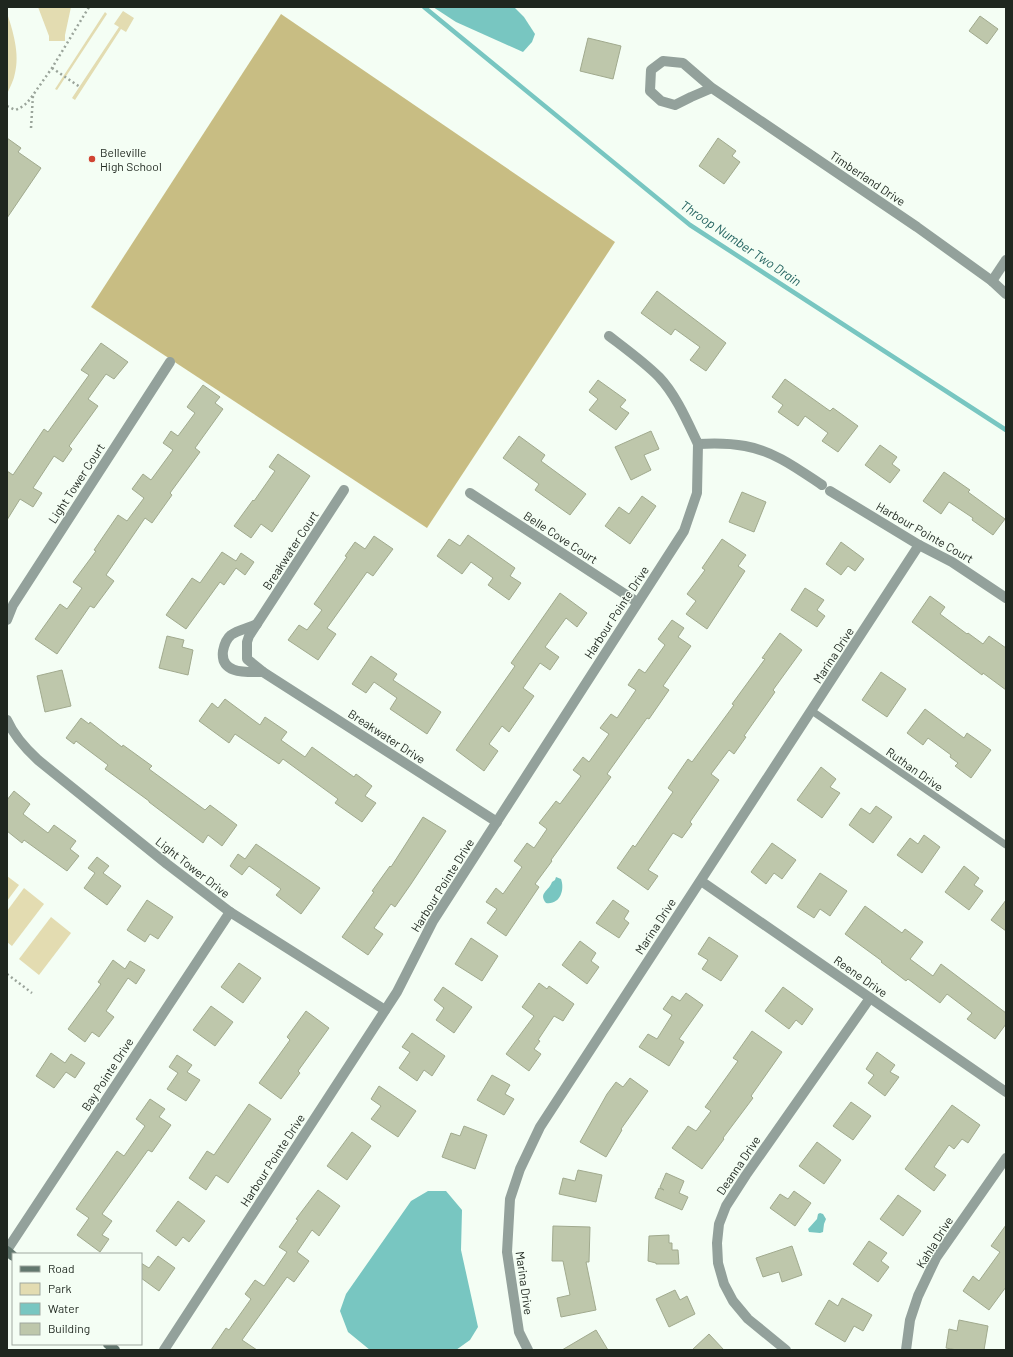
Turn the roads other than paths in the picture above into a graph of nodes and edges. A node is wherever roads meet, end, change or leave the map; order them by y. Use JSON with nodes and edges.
{"nodes":[{"id":1,"x":712,"y":88,"type":"junction"},
{"id":2,"x":1006,"y":260,"type":"edge"},
{"id":3,"x":992,"y":281,"type":"junction"},
{"id":4,"x":1006,"y":294,"type":"edge"},
{"id":5,"x":609,"y":336,"type":"dead end"},
{"id":6,"x":170,"y":362,"type":"dead end"},
{"id":7,"x":698,"y":444,"type":"junction"},
{"id":8,"x":344,"y":490,"type":"dead end"},
{"id":9,"x":470,"y":493,"type":"dead end"},
{"id":10,"x":919,"y":545,"type":"junction"},
{"id":11,"x":1006,"y":598,"type":"edge"},
{"id":12,"x":637,"y":602,"type":"junction"},
{"id":13,"x":7,"y":620,"type":"edge"},
{"id":14,"x":257,"y":624,"type":"junction"},
{"id":15,"x":263,"y":672,"type":"junction"},
{"id":16,"x":812,"y":711,"type":"junction"},
{"id":17,"x":7,"y":720,"type":"edge"},
{"id":18,"x":497,"y":822,"type":"junction"},
{"id":19,"x":1006,"y":845,"type":"edge"},
{"id":20,"x":701,"y":881,"type":"junction"},
{"id":21,"x":230,"y":912,"type":"junction"},
{"id":22,"x":870,"y":998,"type":"junction"},
{"id":23,"x":385,"y":1010,"type":"junction"},
{"id":24,"x":1006,"y":1092,"type":"edge"},
{"id":25,"x":1006,"y":1158,"type":"edge"},
{"id":26,"x":7,"y":1251,"type":"edge"},
{"id":27,"x":164,"y":1350,"type":"edge"},
{"id":28,"x":528,"y":1350,"type":"edge"},
{"id":29,"x":786,"y":1350,"type":"edge"},
{"id":30,"x":906,"y":1350,"type":"edge"}],
"edges":[{"from":1,"to":1,"type":"street","name":"Timberland Drive"},
{"from":1,"to":3,"type":"street","name":"Timberland Drive"},
{"from":2,"to":3,"type":"street"},
{"from":3,"to":4,"type":"street","name":"Timberland Drive"},
{"from":5,"to":7,"type":"street"},
{"from":6,"to":13,"type":"street","name":"Light Tower Court"},
{"from":7,"to":10,"type":"street","name":"Harbour Pointe Court"},
{"from":7,"to":12,"type":"street","name":"Harbour Pointe Drive"},
{"from":8,"to":14,"type":"street","name":"Breakwater Court"},
{"from":9,"to":12,"type":"street","name":"Belle Cove Court"},
{"from":10,"to":11,"type":"street","name":"Harbour Pointe Court"},
{"from":10,"to":16,"type":"street","name":"Marina Drive"},
{"from":12,"to":18,"type":"street","name":"Harbour Pointe Drive"},
{"from":14,"to":15,"type":"street","name":"Breakwater Court"},
{"from":14,"to":15,"type":"street"},
{"from":15,"to":18,"type":"street","name":"Breakwater Drive"},
{"from":16,"to":19,"type":"lane","name":"Ruthan Drive"},
{"from":16,"to":20,"type":"street","name":"Marina Drive"},
{"from":17,"to":21,"type":"street","name":"Light Tower Drive"},
{"from":18,"to":23,"type":"street","name":"Harbour Pointe Drive"},
{"from":20,"to":22,"type":"street","name":"Reene Drive"},
{"from":20,"to":28,"type":"street","name":"Marina Drive"},
{"from":21,"to":23,"type":"street","name":"Light Tower Drive"},
{"from":21,"to":26,"type":"street","name":"Bay Pointe Drive"},
{"from":22,"to":24,"type":"street","name":"Reene Drive"},
{"from":22,"to":29,"type":"street","name":"Deanna Drive"},
{"from":23,"to":27,"type":"street","name":"Harbour Pointe Drive"},
{"from":25,"to":30,"type":"street","name":"Kahla Drive"}]}
